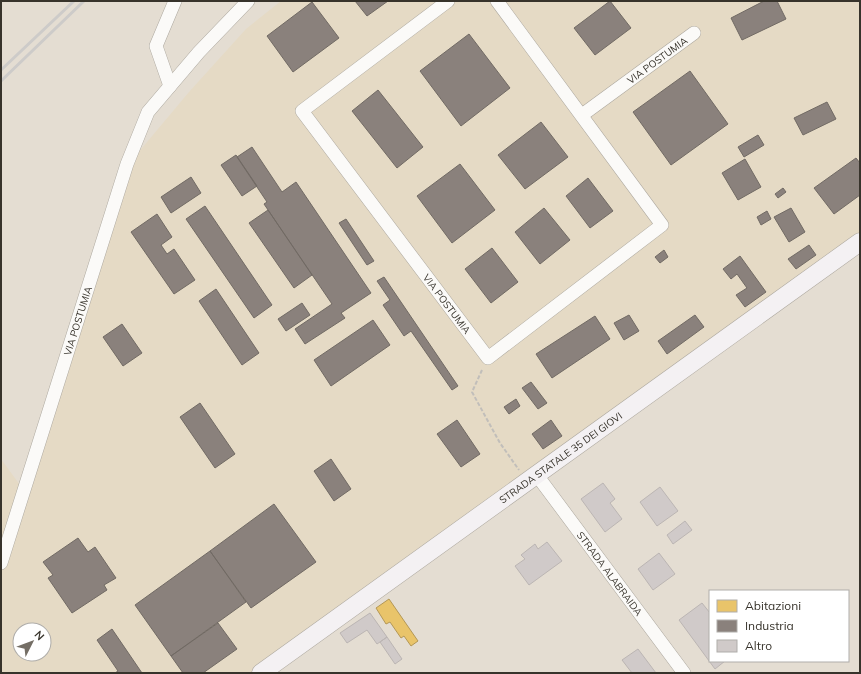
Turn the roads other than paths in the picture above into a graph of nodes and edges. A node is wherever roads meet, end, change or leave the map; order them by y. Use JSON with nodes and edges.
{"nodes":[{"id":1,"x":175,"y":1,"type":"edge"},
{"id":2,"x":248,"y":1,"type":"edge"},
{"id":3,"x":448,"y":1,"type":"edge"},
{"id":4,"x":497,"y":1,"type":"edge"},
{"id":5,"x":694,"y":33,"type":"dead end"},
{"id":6,"x":170,"y":86,"type":"junction"},
{"id":7,"x":582,"y":115,"type":"junction"},
{"id":8,"x":860,"y":242,"type":"edge"},
{"id":9,"x":536,"y":474,"type":"junction"},
{"id":10,"x":1,"y":563,"type":"edge"},
{"id":11,"x":261,"y":673,"type":"edge"},
{"id":12,"x":684,"y":673,"type":"edge"}],
"edges":[{"from":1,"to":6,"type":"street"},
{"from":2,"to":6,"type":"street","name":"VIA POSTUMIA"},
{"from":3,"to":7,"type":"street","name":"VIA POSTUMIA"},
{"from":4,"to":7,"type":"street"},
{"from":5,"to":7,"type":"street","name":"VIA POSTUMIA"},
{"from":6,"to":10,"type":"street","name":"VIA POSTUMIA"},
{"from":8,"to":9,"type":"main road","name":"STRADA STATALE 35 DEI GIOVI"},
{"from":9,"to":11,"type":"main road","name":"STRADA STATALE 35 DEI GIOVI"},
{"from":9,"to":12,"type":"street","name":"STRADA ALABRAIDA"}]}
